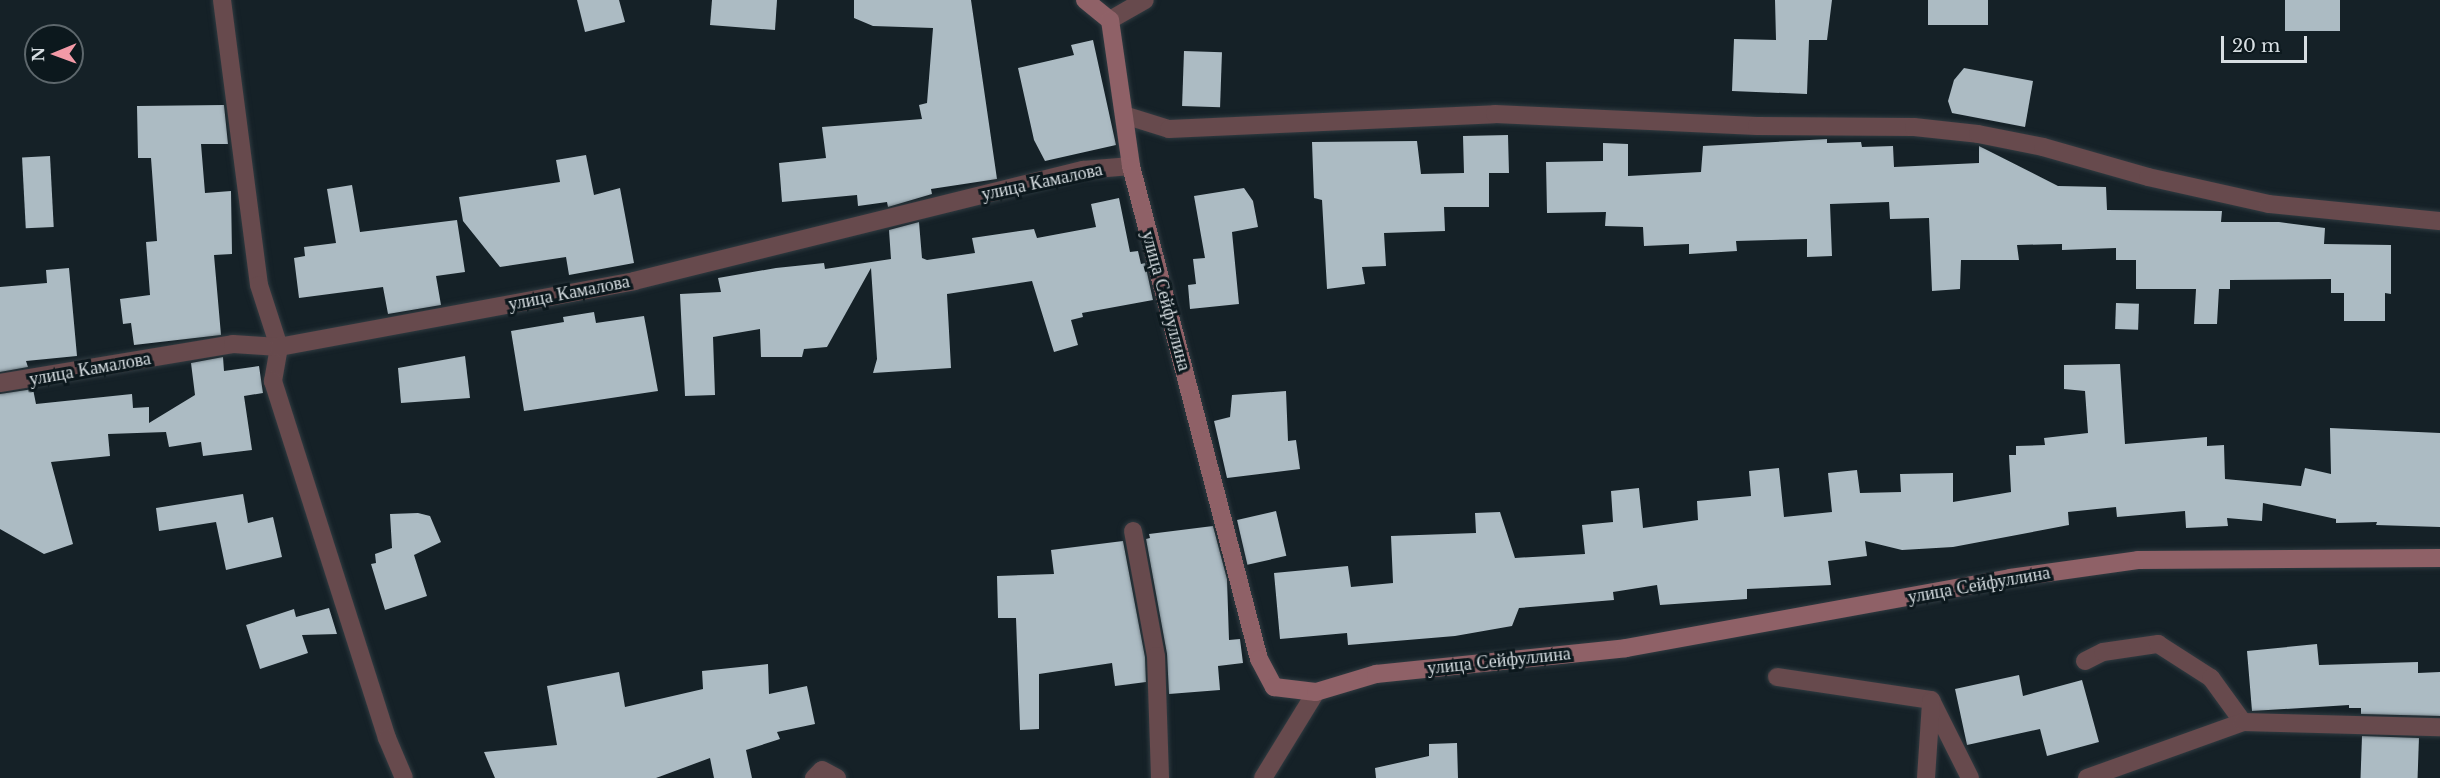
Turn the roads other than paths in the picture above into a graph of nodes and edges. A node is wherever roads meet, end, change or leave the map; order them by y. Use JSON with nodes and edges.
{"nodes":[{"id":1,"x":222,"y":0,"type":"edge"},
{"id":2,"x":1085,"y":0,"type":"edge"},
{"id":3,"x":1144,"y":0,"type":"edge"},
{"id":4,"x":1110,"y":20,"type":"junction"},
{"id":5,"x":1124,"y":116,"type":"junction"},
{"id":6,"x":1131,"y":166,"type":"junction"},
{"id":7,"x":2440,"y":221,"type":"edge"},
{"id":8,"x":279,"y":347,"type":"junction"},
{"id":9,"x":0,"y":383,"type":"edge"},
{"id":10,"x":1133,"y":531,"type":"dead end"},
{"id":11,"x":2440,"y":558,"type":"edge"},
{"id":12,"x":2085,"y":662,"type":"dead end"},
{"id":13,"x":1777,"y":677,"type":"dead end"},
{"id":14,"x":1316,"y":692,"type":"junction"},
{"id":15,"x":1931,"y":700,"type":"junction"},
{"id":16,"x":2242,"y":722,"type":"junction"},
{"id":17,"x":2440,"y":727,"type":"edge"},
{"id":18,"x":404,"y":778,"type":"edge"},
{"id":19,"x":814,"y":778,"type":"edge"},
{"id":20,"x":837,"y":778,"type":"edge"},
{"id":21,"x":1160,"y":778,"type":"edge"},
{"id":22,"x":1263,"y":778,"type":"edge"},
{"id":23,"x":1926,"y":778,"type":"edge"},
{"id":24,"x":1970,"y":778,"type":"edge"},
{"id":25,"x":2087,"y":778,"type":"edge"}],
"edges":[{"from":1,"to":8,"type":"street"},
{"from":2,"to":4,"type":"street"},
{"from":3,"to":4,"type":"street"},
{"from":4,"to":5,"type":"street","name":"улица Сейфуллина"},
{"from":5,"to":6,"type":"street","name":"улица Сейфуллина"},
{"from":5,"to":7,"type":"street"},
{"from":6,"to":8,"type":"street","name":"улица Камалова"},
{"from":6,"to":14,"type":"street","name":"улица Сейфуллина"},
{"from":8,"to":9,"type":"street","name":"улица Камалова"},
{"from":8,"to":18,"type":"street"},
{"from":10,"to":21,"type":"street"},
{"from":11,"to":14,"type":"street","name":"улица Сейфуллина"},
{"from":12,"to":16,"type":"street"},
{"from":13,"to":15,"type":"street"},
{"from":14,"to":22,"type":"street"},
{"from":15,"to":23,"type":"street"},
{"from":15,"to":24,"type":"street"},
{"from":16,"to":17,"type":"street"},
{"from":16,"to":25,"type":"street"},
{"from":19,"to":20,"type":"street"}]}
